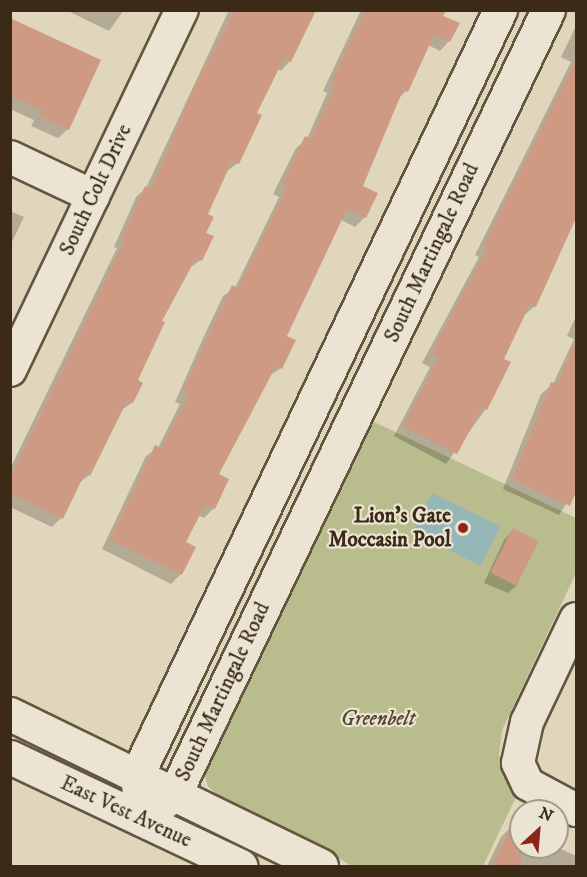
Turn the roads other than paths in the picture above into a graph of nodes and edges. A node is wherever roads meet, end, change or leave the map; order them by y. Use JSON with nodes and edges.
{"nodes":[{"id":1,"x":182,"y":10,"type":"edge"},
{"id":2,"x":500,"y":10,"type":"edge"},
{"id":3,"x":548,"y":10,"type":"edge"},
{"id":4,"x":10,"y":157,"type":"edge"},
{"id":5,"x":93,"y":196,"type":"junction"},
{"id":6,"x":10,"y":370,"type":"edge"},
{"id":7,"x":576,"y":620,"type":"edge"},
{"id":8,"x":10,"y":714,"type":"edge"},
{"id":9,"x":10,"y":757,"type":"edge"},
{"id":10,"x":137,"y":775,"type":"junction"},
{"id":11,"x":175,"y":793,"type":"junction"},
{"id":12,"x":576,"y":810,"type":"edge"},
{"id":13,"x":142,"y":819,"type":"junction"},
{"id":14,"x":241,"y":867,"type":"edge"},
{"id":15,"x":321,"y":867,"type":"edge"}],
"edges":[{"from":1,"to":5,"type":"street","name":"South Colt Drive"},
{"from":2,"to":10,"type":"street","name":"South Martingale Road"},
{"from":3,"to":11,"type":"street","name":"South Martingale Road"},
{"from":4,"to":5,"type":"street"},
{"from":5,"to":6,"type":"street","name":"South Colt Drive"},
{"from":7,"to":12,"type":"street"},
{"from":8,"to":10,"type":"street","name":"East Vest Avenue"},
{"from":9,"to":13,"type":"street","name":"East Vest Avenue"},
{"from":10,"to":11,"type":"street","name":"East Vest Avenue"},
{"from":10,"to":13,"type":"street"},
{"from":11,"to":13,"type":"street","name":"South Martingale Road"},
{"from":11,"to":15,"type":"street","name":"East Vest Avenue"},
{"from":13,"to":14,"type":"street","name":"East Vest Avenue"}]}
